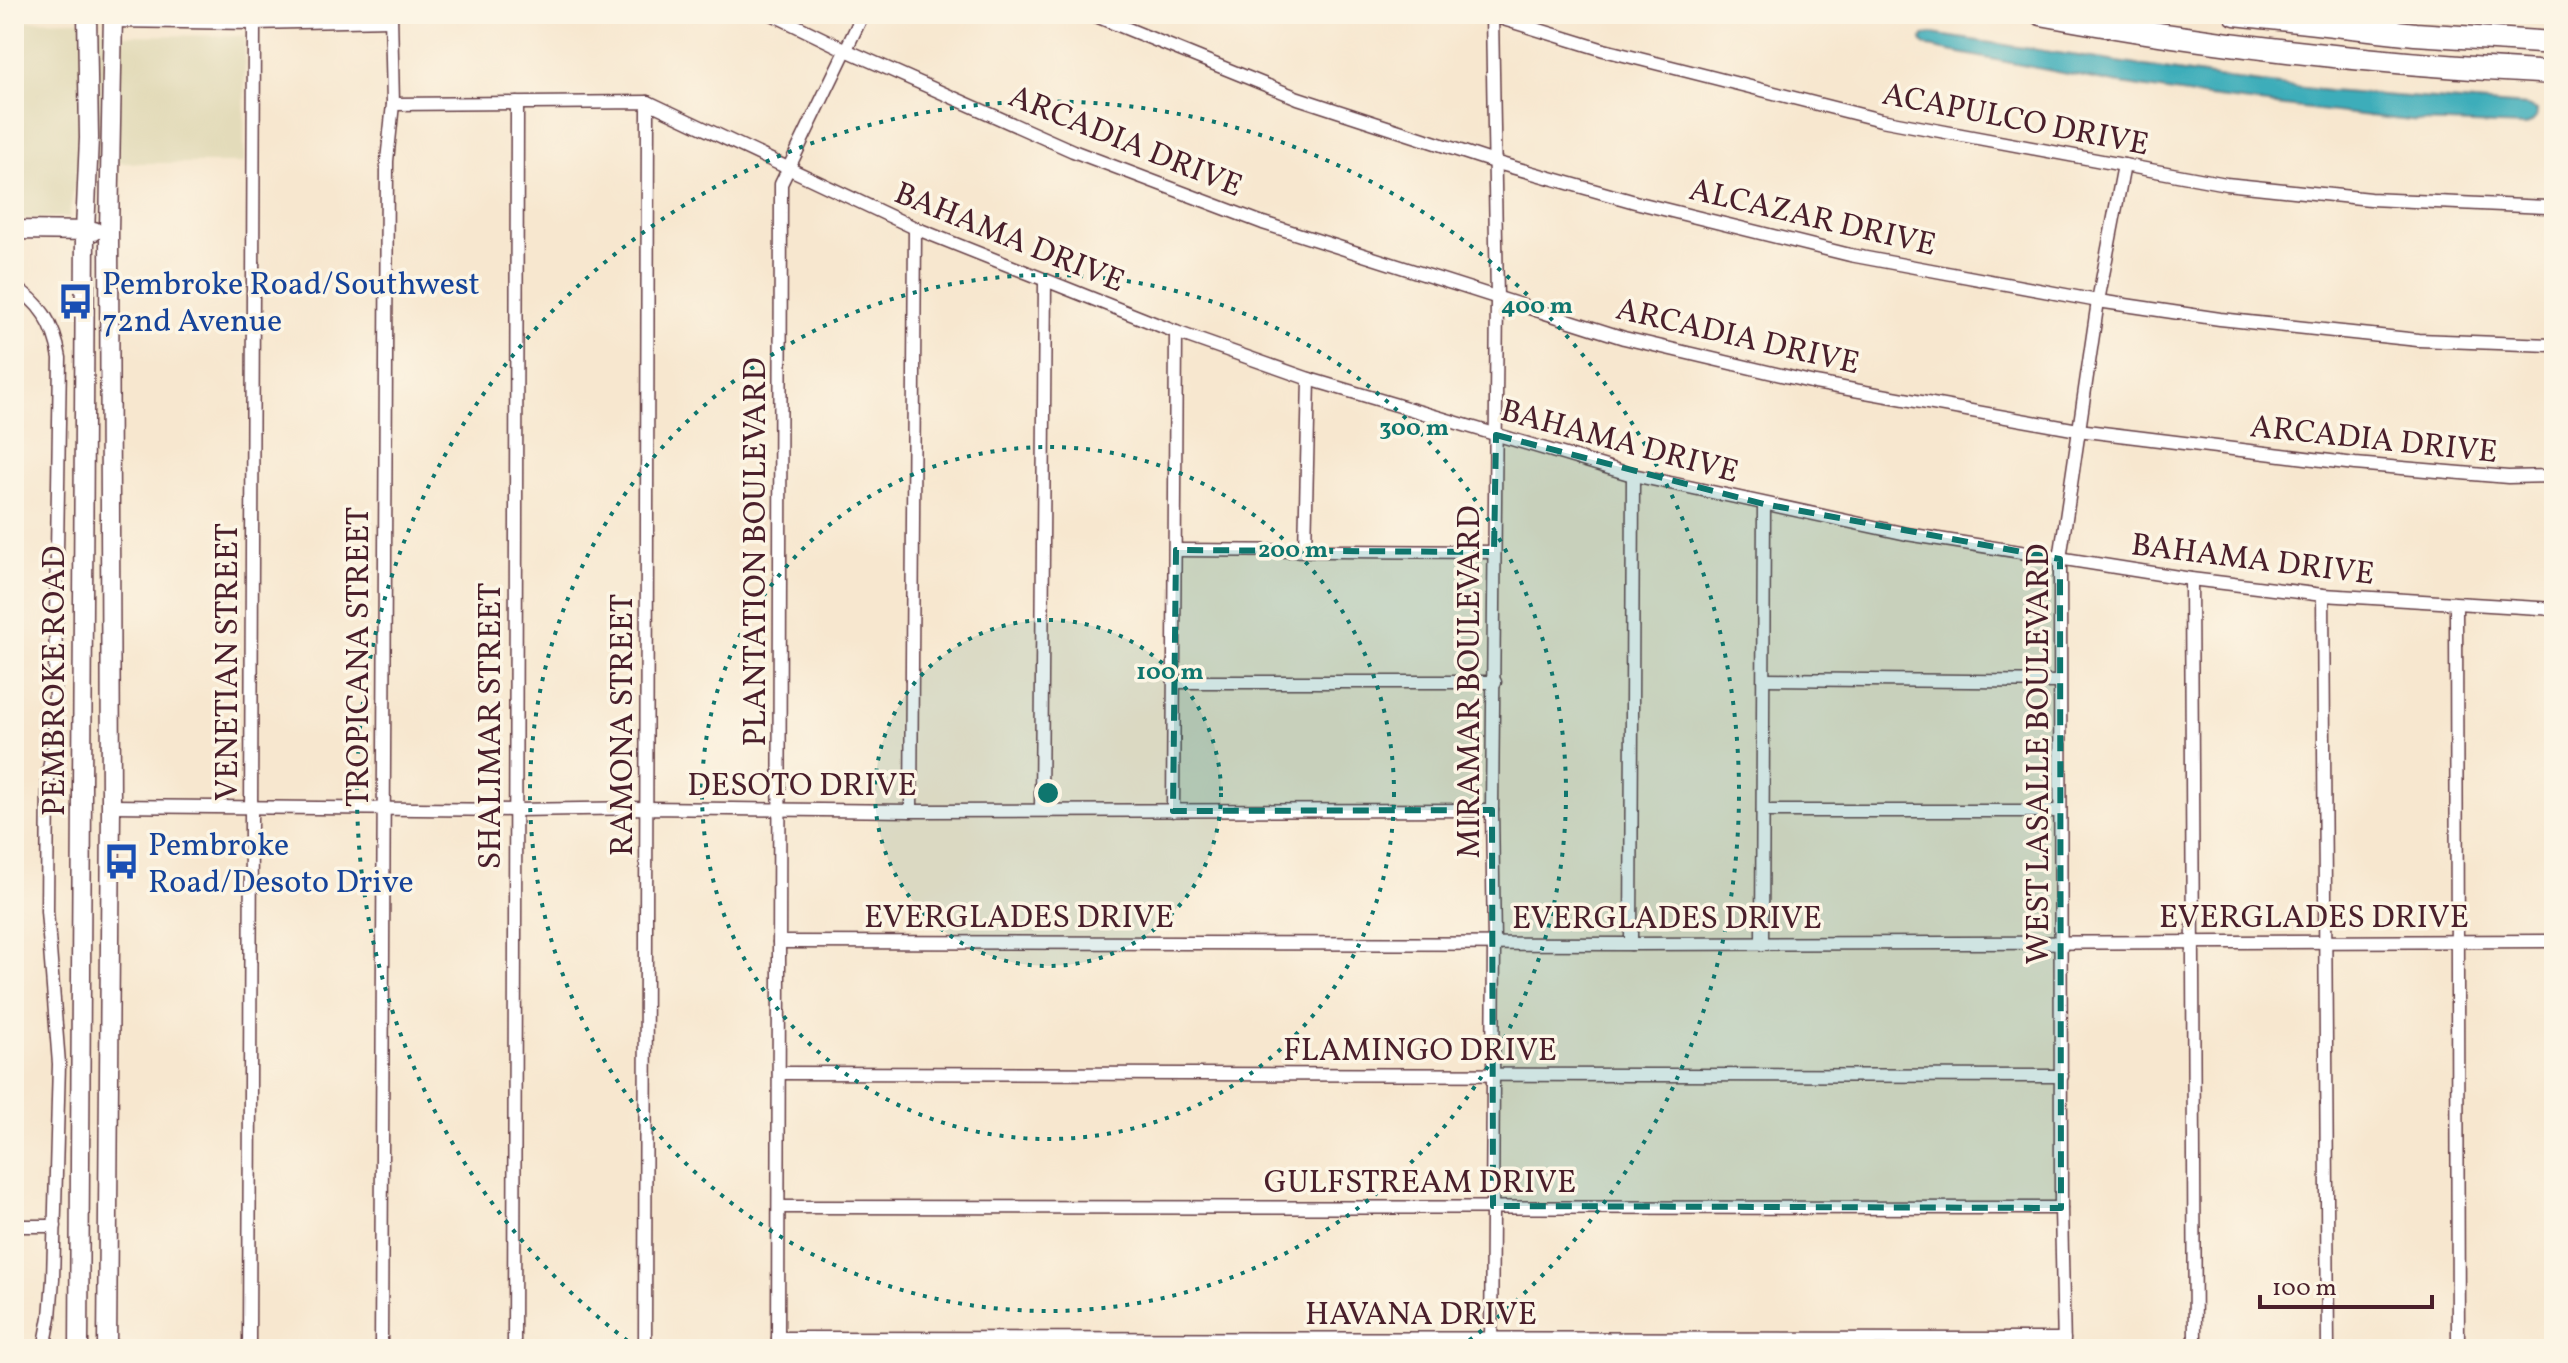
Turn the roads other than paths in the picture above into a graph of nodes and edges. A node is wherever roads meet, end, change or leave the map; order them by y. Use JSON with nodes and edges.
{"nodes":[{"id":1,"x":87,"y":14,"type":"edge"},
{"id":2,"x":772,"y":14,"type":"edge"},
{"id":3,"x":863,"y":14,"type":"edge"},
{"id":4,"x":1091,"y":14,"type":"edge"},
{"id":5,"x":2041,"y":14,"type":"edge"},
{"id":6,"x":2235,"y":14,"type":"edge"},
{"id":7,"x":1490,"y":15,"type":"edge"},
{"id":8,"x":111,"y":16,"type":"edge"},
{"id":9,"x":391,"y":17,"type":"edge"},
{"id":10,"x":254,"y":23,"type":"junction"},
{"id":11,"x":2554,"y":43,"type":"edge"},
{"id":12,"x":846,"y":50,"type":"junction"},
{"id":13,"x":2554,"y":73,"type":"edge"},
{"id":14,"x":648,"y":102,"type":"junction"},
{"id":15,"x":517,"y":103,"type":"junction"},
{"id":16,"x":393,"y":104,"type":"junction"},
{"id":17,"x":1494,"y":162,"type":"junction"},
{"id":18,"x":2124,"y":165,"type":"junction"},
{"id":19,"x":788,"y":167,"type":"junction"},
{"id":20,"x":2546,"y":207,"type":"dead end"},
{"id":21,"x":915,"y":228,"type":"junction"},
{"id":22,"x":14,"y":230,"type":"edge"},
{"id":23,"x":85,"y":231,"type":"junction"},
{"id":24,"x":109,"y":231,"type":"junction"},
{"id":25,"x":1045,"y":280,"type":"junction"},
{"id":26,"x":14,"y":287,"type":"edge"},
{"id":27,"x":1497,"y":298,"type":"junction"},
{"id":28,"x":2098,"y":301,"type":"junction"},
{"id":29,"x":1176,"y":332,"type":"junction"},
{"id":30,"x":2551,"y":345,"type":"dead end"},
{"id":31,"x":1309,"y":379,"type":"junction"},
{"id":32,"x":2078,"y":430,"type":"junction"},
{"id":33,"x":1496,"y":435,"type":"junction"},
{"id":34,"x":1633,"y":475,"type":"junction"},
{"id":35,"x":2554,"y":476,"type":"edge"},
{"id":36,"x":1764,"y":504,"type":"junction"},
{"id":37,"x":84,"y":514,"type":"junction"},
{"id":38,"x":1176,"y":550,"type":"junction"},
{"id":39,"x":1305,"y":550,"type":"junction"},
{"id":40,"x":1494,"y":552,"type":"junction"},
{"id":41,"x":2060,"y":559,"type":"junction"},
{"id":42,"x":2191,"y":579,"type":"junction"},
{"id":43,"x":2323,"y":595,"type":"junction"},
{"id":44,"x":2456,"y":605,"type":"junction"},
{"id":45,"x":2554,"y":609,"type":"edge"},
{"id":46,"x":84,"y":641,"type":"junction"},
{"id":47,"x":111,"y":648,"type":"junction"},
{"id":48,"x":1764,"y":679,"type":"junction"},
{"id":49,"x":1174,"y":682,"type":"junction"},
{"id":50,"x":1495,"y":682,"type":"junction"},
{"id":51,"x":2059,"y":682,"type":"junction"},
{"id":52,"x":111,"y":806,"type":"junction"},
{"id":53,"x":382,"y":808,"type":"junction"},
{"id":54,"x":647,"y":808,"type":"junction"},
{"id":55,"x":252,"y":809,"type":"junction"},
{"id":56,"x":515,"y":810,"type":"junction"},
{"id":57,"x":779,"y":810,"type":"junction"},
{"id":58,"x":1041,"y":810,"type":"junction"},
{"id":59,"x":1492,"y":810,"type":"junction"},
{"id":60,"x":911,"y":811,"type":"junction"},
{"id":61,"x":1173,"y":811,"type":"junction"},
{"id":62,"x":1763,"y":811,"type":"junction"},
{"id":63,"x":2060,"y":811,"type":"junction"},
{"id":64,"x":2456,"y":941,"type":"junction"},
{"id":65,"x":2554,"y":941,"type":"edge"},
{"id":66,"x":779,"y":942,"type":"junction"},
{"id":67,"x":1494,"y":943,"type":"junction"},
{"id":68,"x":2325,"y":943,"type":"junction"},
{"id":69,"x":1631,"y":944,"type":"junction"},
{"id":70,"x":1762,"y":944,"type":"junction"},
{"id":71,"x":2062,"y":944,"type":"junction"},
{"id":72,"x":2194,"y":944,"type":"junction"},
{"id":73,"x":779,"y":1073,"type":"junction"},
{"id":74,"x":1494,"y":1075,"type":"junction"},
{"id":75,"x":2062,"y":1076,"type":"junction"},
{"id":76,"x":1493,"y":1206,"type":"junction"},
{"id":77,"x":779,"y":1207,"type":"junction"},
{"id":78,"x":2061,"y":1208,"type":"junction"},
{"id":79,"x":14,"y":1226,"type":"edge"},
{"id":80,"x":55,"y":1226,"type":"junction"},
{"id":81,"x":778,"y":1343,"type":"edge"},
{"id":82,"x":1491,"y":1344,"type":"edge"},
{"id":83,"x":2064,"y":1344,"type":"edge"},
{"id":84,"x":44,"y":1349,"type":"edge"},
{"id":85,"x":79,"y":1349,"type":"edge"},
{"id":86,"x":107,"y":1349,"type":"edge"},
{"id":87,"x":249,"y":1349,"type":"edge"},
{"id":88,"x":381,"y":1349,"type":"edge"},
{"id":89,"x":514,"y":1349,"type":"edge"},
{"id":90,"x":645,"y":1349,"type":"edge"},
{"id":91,"x":2195,"y":1349,"type":"edge"},
{"id":92,"x":2328,"y":1349,"type":"edge"},
{"id":93,"x":2458,"y":1349,"type":"edge"}],
"edges":[{"from":1,"to":23,"type":"main road","name":"PEMBROKE ROAD"},
{"from":2,"to":12,"type":"street","name":"ARCADIA DRIVE"},
{"from":3,"to":12,"type":"street","name":"PLANTATION BOULEVARD"},
{"from":4,"to":17,"type":"street","name":"ALCAZAR DRIVE"},
{"from":5,"to":13,"type":"highway"},
{"from":6,"to":11,"type":"highway"},
{"from":7,"to":17,"type":"street","name":"MIRAMAR BOULEVARD"},
{"from":7,"to":18,"type":"street","name":"ACAPULCO DRIVE"},
{"from":8,"to":10,"type":"street"},
{"from":8,"to":24,"type":"main road","name":"PEMBROKE ROAD"},
{"from":9,"to":10,"type":"street"},
{"from":9,"to":16,"type":"street","name":"TROPICANA STREET"},
{"from":10,"to":55,"type":"street","name":"VENETIAN STREET"},
{"from":12,"to":19,"type":"street","name":"PLANTATION BOULEVARD"},
{"from":12,"to":27,"type":"street","name":"ARCADIA DRIVE"},
{"from":14,"to":15,"type":"street","name":"BAHAMA DRIVE"},
{"from":14,"to":19,"type":"street","name":"BAHAMA DRIVE"},
{"from":14,"to":54,"type":"street","name":"RAMONA STREET"},
{"from":15,"to":16,"type":"street","name":"BAHAMA DRIVE"},
{"from":15,"to":56,"type":"street","name":"SHALIMAR STREET"},
{"from":16,"to":53,"type":"street","name":"TROPICANA STREET"},
{"from":17,"to":27,"type":"street","name":"MIRAMAR BOULEVARD"},
{"from":17,"to":28,"type":"street","name":"ALCAZAR DRIVE"},
{"from":18,"to":20,"type":"street","name":"ACAPULCO DRIVE"},
{"from":18,"to":28,"type":"street","name":"WEST LASALLE BOULEVARD"},
{"from":19,"to":21,"type":"street","name":"BAHAMA DRIVE"},
{"from":19,"to":57,"type":"street","name":"PLANTATION BOULEVARD"},
{"from":21,"to":25,"type":"street","name":"BAHAMA DRIVE"},
{"from":21,"to":60,"type":"street"},
{"from":22,"to":23,"type":"main road"},
{"from":23,"to":24,"type":"main road"},
{"from":23,"to":37,"type":"main road","name":"PEMBROKE ROAD"},
{"from":24,"to":47,"type":"main road","name":"PEMBROKE ROAD"},
{"from":25,"to":29,"type":"street","name":"BAHAMA DRIVE"},
{"from":25,"to":58,"type":"street"},
{"from":26,"to":80,"type":"street"},
{"from":27,"to":32,"type":"street","name":"ARCADIA DRIVE"},
{"from":27,"to":33,"type":"street","name":"MIRAMAR BOULEVARD"},
{"from":28,"to":30,"type":"street","name":"ALCAZAR DRIVE"},
{"from":28,"to":32,"type":"street","name":"WEST LASALLE BOULEVARD"},
{"from":29,"to":31,"type":"street","name":"BAHAMA DRIVE"},
{"from":29,"to":38,"type":"street"},
{"from":31,"to":33,"type":"street","name":"BAHAMA DRIVE"},
{"from":31,"to":39,"type":"street"},
{"from":32,"to":35,"type":"street","name":"ARCADIA DRIVE"},
{"from":32,"to":41,"type":"street","name":"WEST LASALLE BOULEVARD"},
{"from":33,"to":34,"type":"street","name":"BAHAMA DRIVE"},
{"from":33,"to":40,"type":"street","name":"MIRAMAR BOULEVARD"},
{"from":34,"to":36,"type":"street","name":"BAHAMA DRIVE"},
{"from":34,"to":69,"type":"street"},
{"from":36,"to":41,"type":"street","name":"BAHAMA DRIVE"},
{"from":36,"to":48,"type":"street"},
{"from":37,"to":46,"type":"main road","name":"PEMBROKE ROAD"},
{"from":37,"to":47,"type":"main road"},
{"from":38,"to":39,"type":"street"},
{"from":38,"to":49,"type":"street"},
{"from":39,"to":40,"type":"street"},
{"from":40,"to":50,"type":"street","name":"MIRAMAR BOULEVARD"},
{"from":41,"to":42,"type":"street","name":"BAHAMA DRIVE"},
{"from":41,"to":51,"type":"street","name":"WEST LASALLE BOULEVARD"},
{"from":42,"to":43,"type":"street","name":"BAHAMA DRIVE"},
{"from":42,"to":72,"type":"street"},
{"from":43,"to":44,"type":"street","name":"BAHAMA DRIVE"},
{"from":43,"to":68,"type":"street"},
{"from":44,"to":45,"type":"street","name":"BAHAMA DRIVE"},
{"from":44,"to":64,"type":"street"},
{"from":46,"to":52,"type":"main road"},
{"from":46,"to":85,"type":"main road","name":"PEMBROKE ROAD"},
{"from":47,"to":52,"type":"main road","name":"PEMBROKE ROAD"},
{"from":48,"to":51,"type":"street"},
{"from":48,"to":62,"type":"street"},
{"from":49,"to":50,"type":"street"},
{"from":49,"to":61,"type":"street"},
{"from":50,"to":59,"type":"street","name":"MIRAMAR BOULEVARD"},
{"from":51,"to":63,"type":"street","name":"WEST LASALLE BOULEVARD"},
{"from":52,"to":55,"type":"street","name":"DESOTO DRIVE"},
{"from":52,"to":86,"type":"main road","name":"PEMBROKE ROAD"},
{"from":53,"to":55,"type":"street","name":"DESOTO DRIVE"},
{"from":53,"to":56,"type":"street","name":"DESOTO DRIVE"},
{"from":53,"to":88,"type":"street","name":"TROPICANA STREET"},
{"from":54,"to":56,"type":"street","name":"DESOTO DRIVE"},
{"from":54,"to":57,"type":"street","name":"DESOTO DRIVE"},
{"from":54,"to":90,"type":"street","name":"RAMONA STREET"},
{"from":55,"to":87,"type":"street","name":"VENETIAN STREET"},
{"from":56,"to":89,"type":"street","name":"SHALIMAR STREET"},
{"from":57,"to":60,"type":"street","name":"DESOTO DRIVE"},
{"from":57,"to":66,"type":"street","name":"PLANTATION BOULEVARD"},
{"from":58,"to":60,"type":"street","name":"DESOTO DRIVE"},
{"from":58,"to":61,"type":"street","name":"DESOTO DRIVE"},
{"from":59,"to":61,"type":"street","name":"DESOTO DRIVE"},
{"from":59,"to":67,"type":"street","name":"MIRAMAR BOULEVARD"},
{"from":62,"to":63,"type":"street"},
{"from":62,"to":70,"type":"street"},
{"from":63,"to":71,"type":"street","name":"WEST LASALLE BOULEVARD"},
{"from":64,"to":65,"type":"street","name":"EVERGLADES DRIVE"},
{"from":64,"to":68,"type":"street","name":"EVERGLADES DRIVE"},
{"from":64,"to":93,"type":"street"},
{"from":66,"to":67,"type":"street","name":"EVERGLADES DRIVE"},
{"from":66,"to":73,"type":"street","name":"PLANTATION BOULEVARD"},
{"from":67,"to":69,"type":"street","name":"EVERGLADES DRIVE"},
{"from":67,"to":74,"type":"street","name":"MIRAMAR BOULEVARD"},
{"from":68,"to":72,"type":"street","name":"EVERGLADES DRIVE"},
{"from":68,"to":92,"type":"street"},
{"from":69,"to":70,"type":"street","name":"EVERGLADES DRIVE"},
{"from":70,"to":71,"type":"street","name":"EVERGLADES DRIVE"},
{"from":71,"to":72,"type":"street","name":"EVERGLADES DRIVE"},
{"from":71,"to":75,"type":"street","name":"WEST LASALLE BOULEVARD"},
{"from":72,"to":91,"type":"street"},
{"from":73,"to":74,"type":"street","name":"FLAMINGO DRIVE"},
{"from":73,"to":77,"type":"street","name":"PLANTATION BOULEVARD"},
{"from":74,"to":75,"type":"street","name":"FLAMINGO DRIVE"},
{"from":74,"to":76,"type":"street","name":"MIRAMAR BOULEVARD"},
{"from":75,"to":78,"type":"street","name":"WEST LASALLE BOULEVARD"},
{"from":76,"to":77,"type":"street","name":"GULFSTREAM DRIVE"},
{"from":76,"to":78,"type":"street","name":"GULFSTREAM DRIVE"},
{"from":76,"to":82,"type":"street","name":"MIRAMAR BOULEVARD"},
{"from":77,"to":81,"type":"street","name":"PLANTATION BOULEVARD"},
{"from":78,"to":83,"type":"street","name":"WEST LASALLE BOULEVARD"},
{"from":79,"to":80,"type":"street"},
{"from":80,"to":84,"type":"street"},
{"from":81,"to":82,"type":"street","name":"HAVANA DRIVE"},
{"from":82,"to":83,"type":"street","name":"HAVANA DRIVE"}]}
